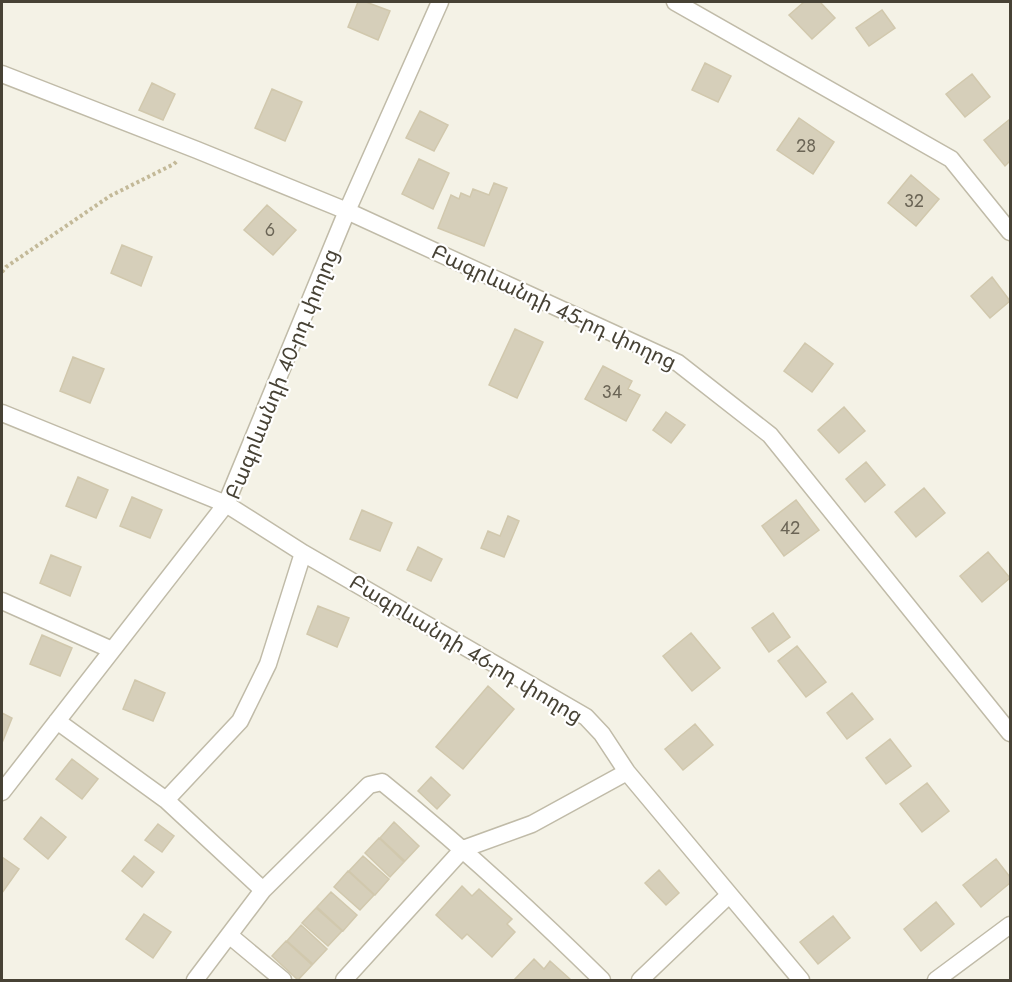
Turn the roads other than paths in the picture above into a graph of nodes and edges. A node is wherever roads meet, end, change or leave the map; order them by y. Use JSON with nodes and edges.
{"nodes":[{"id":1,"x":440,"y":2,"type":"edge"},
{"id":2,"x":675,"y":2,"type":"edge"},
{"id":3,"x":2,"y":74,"type":"edge"},
{"id":4,"x":347,"y":212,"type":"junction"},
{"id":5,"x":1011,"y":232,"type":"edge"},
{"id":6,"x":2,"y":413,"type":"edge"},
{"id":7,"x":226,"y":504,"type":"junction"},
{"id":8,"x":303,"y":553,"type":"junction"},
{"id":9,"x":2,"y":601,"type":"edge"},
{"id":10,"x":112,"y":650,"type":"junction"},
{"id":11,"x":57,"y":721,"type":"junction"},
{"id":12,"x":1011,"y":733,"type":"edge"},
{"id":13,"x":627,"y":772,"type":"junction"},
{"id":14,"x":2,"y":792,"type":"edge"},
{"id":15,"x":166,"y":800,"type":"junction"},
{"id":16,"x":463,"y":849,"type":"junction"},
{"id":17,"x":263,"y":890,"type":"junction"},
{"id":18,"x":729,"y":895,"type":"junction"},
{"id":19,"x":1011,"y":925,"type":"edge"},
{"id":20,"x":229,"y":935,"type":"junction"},
{"id":21,"x":195,"y":981,"type":"edge"},
{"id":22,"x":283,"y":981,"type":"edge"},
{"id":23,"x":344,"y":981,"type":"edge"},
{"id":24,"x":602,"y":981,"type":"edge"},
{"id":25,"x":640,"y":981,"type":"edge"},
{"id":26,"x":801,"y":981,"type":"edge"},
{"id":27,"x":936,"y":981,"type":"edge"}],
"edges":[{"from":1,"to":4,"type":"street","name":"Բագրևանդի 40-րդ փողոց"},
{"from":2,"to":5,"type":"street"},
{"from":3,"to":4,"type":"street","name":"Բագրևանդի 45-րդ փողոց"},
{"from":4,"to":7,"type":"street","name":"Բագրևանդի 40-րդ փողոց"},
{"from":4,"to":12,"type":"street","name":"Բագրևանդի 45-րդ փողոց"},
{"from":6,"to":7,"type":"street"},
{"from":7,"to":8,"type":"street","name":"Բագրևանդի 40-րդ փողոց"},
{"from":7,"to":10,"type":"street"},
{"from":8,"to":13,"type":"street","name":"Բագրևանդի 46-րդ փողոց"},
{"from":8,"to":15,"type":"street"},
{"from":9,"to":10,"type":"street"},
{"from":10,"to":11,"type":"street"},
{"from":11,"to":14,"type":"street"},
{"from":11,"to":15,"type":"street"},
{"from":13,"to":16,"type":"street"},
{"from":13,"to":18,"type":"street","name":"Բագրևանդի 46-րդ փողոց"},
{"from":15,"to":17,"type":"street"},
{"from":16,"to":17,"type":"street"},
{"from":16,"to":23,"type":"street"},
{"from":16,"to":24,"type":"street"},
{"from":17,"to":20,"type":"street"},
{"from":18,"to":25,"type":"street"},
{"from":18,"to":26,"type":"street","name":"Բագրևանդի 46-րդ փողոց"},
{"from":19,"to":27,"type":"street"},
{"from":20,"to":21,"type":"street"},
{"from":20,"to":22,"type":"street"}]}
